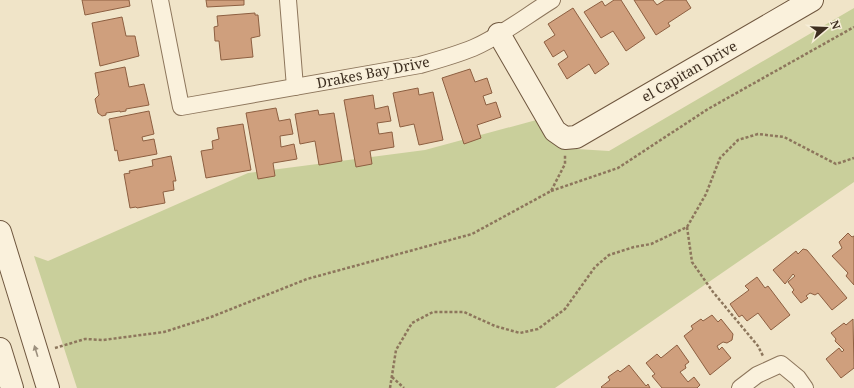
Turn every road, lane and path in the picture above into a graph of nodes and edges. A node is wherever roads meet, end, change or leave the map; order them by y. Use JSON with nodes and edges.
{"nodes":[{"id":1,"x":160,"y":0,"type":"edge"},
{"id":2,"x":288,"y":0,"type":"edge"},
{"id":3,"x":552,"y":0,"type":"edge"},
{"id":4,"x":812,"y":0,"type":"edge"},
{"id":5,"x":854,"y":27,"type":"edge"},
{"id":6,"x":499,"y":34,"type":"junction"},
{"id":7,"x":295,"y":87,"type":"junction"},
{"id":8,"x":565,"y":138,"type":"junction"},
{"id":9,"x":854,"y":158,"type":"edge"},
{"id":10,"x":551,"y":191,"type":"junction"},
{"id":11,"x":687,"y":227,"type":"junction"},
{"id":12,"x":0,"y":232,"type":"edge"},
{"id":13,"x":0,"y":349,"type":"edge"},
{"id":14,"x":37,"y":354,"type":"junction"},
{"id":15,"x":770,"y":369,"type":"junction"},
{"id":16,"x":392,"y":377,"type":"junction"},
{"id":17,"x":12,"y":388,"type":"edge"},
{"id":18,"x":48,"y":388,"type":"edge"},
{"id":19,"x":390,"y":388,"type":"edge"},
{"id":20,"x":404,"y":388,"type":"edge"},
{"id":21,"x":740,"y":388,"type":"edge"},
{"id":22,"x":805,"y":388,"type":"edge"}],
"edges":[{"from":1,"to":7,"type":"street","name":"Drakes Bay Drive"},
{"from":2,"to":7,"type":"street"},
{"from":3,"to":6,"type":"street","name":"Drakes Bay Drive"},
{"from":4,"to":8,"type":"street","name":"el Capitan Drive"},
{"from":5,"to":10,"type":"path"},
{"from":6,"to":7,"type":"street","name":"Drakes Bay Drive"},
{"from":6,"to":8,"type":"street"},
{"from":8,"to":10,"type":"path"},
{"from":9,"to":11,"type":"path"},
{"from":10,"to":14,"type":"path"},
{"from":11,"to":15,"type":"path"},
{"from":11,"to":16,"type":"path"},
{"from":14,"to":12,"type":"street","one_way":true},
{"from":13,"to":17,"type":"street"},
{"from":14,"to":18,"type":"street"},
{"from":15,"to":21,"type":"street"},
{"from":15,"to":22,"type":"street"},
{"from":16,"to":19,"type":"path"},
{"from":16,"to":20,"type":"path"}]}
